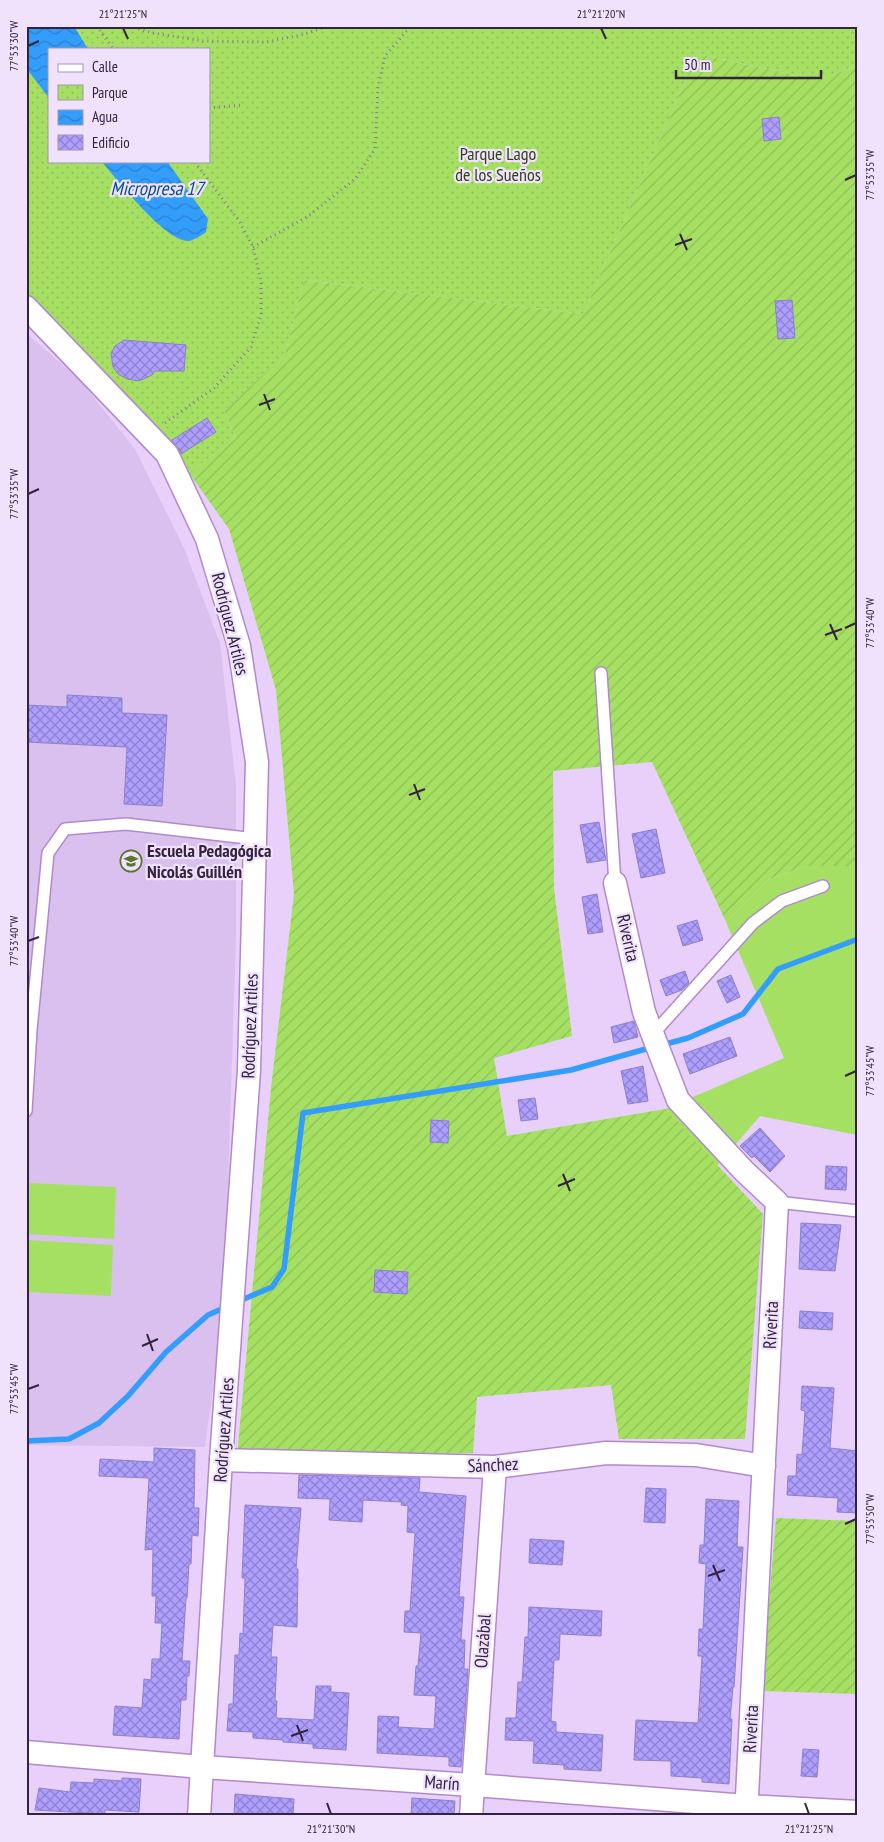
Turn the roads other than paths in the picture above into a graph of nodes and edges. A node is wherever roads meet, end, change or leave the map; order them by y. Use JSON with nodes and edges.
{"nodes":[{"id":1,"x":26,"y":307,"type":"edge"},
{"id":2,"x":601,"y":673,"type":"dead end"},
{"id":3,"x":256,"y":839,"type":"junction"},
{"id":4,"x":615,"y":883,"type":"joint"},
{"id":5,"x":822,"y":886,"type":"dead end"},
{"id":6,"x":653,"y":1034,"type":"junction"},
{"id":7,"x":26,"y":1111,"type":"edge"},
{"id":8,"x":777,"y":1202,"type":"junction"},
{"id":9,"x":858,"y":1211,"type":"edge"},
{"id":10,"x":221,"y":1460,"type":"junction"},
{"id":11,"x":764,"y":1466,"type":"junction"},
{"id":12,"x":495,"y":1467,"type":"junction"},
{"id":13,"x":26,"y":1752,"type":"edge"},
{"id":14,"x":202,"y":1767,"type":"junction"},
{"id":15,"x":473,"y":1785,"type":"junction"},
{"id":16,"x":747,"y":1811,"type":"edge"},
{"id":17,"x":858,"y":1812,"type":"edge"},
{"id":18,"x":199,"y":1816,"type":"edge"},
{"id":19,"x":471,"y":1816,"type":"edge"}],
"edges":[{"from":1,"to":3,"type":"street","name":"Rodríguez Artiles"},
{"from":2,"to":4,"type":"lane"},
{"from":3,"to":7,"type":"lane"},
{"from":3,"to":10,"type":"street","name":"Rodríguez Artiles"},
{"from":4,"to":6,"type":"street","name":"Riverita"},
{"from":5,"to":6,"type":"lane"},
{"from":6,"to":8,"type":"street","name":"Riverita"},
{"from":8,"to":9,"type":"lane"},
{"from":8,"to":11,"type":"street","name":"Riverita"},
{"from":10,"to":12,"type":"street","name":"Sánchez"},
{"from":10,"to":14,"type":"street","name":"Rodríguez Artiles"},
{"from":11,"to":12,"type":"street","name":"Sánchez"},
{"from":11,"to":16,"type":"street","name":"Riverita"},
{"from":12,"to":15,"type":"street","name":"Olazábal"},
{"from":13,"to":14,"type":"street","name":"Marín"},
{"from":14,"to":15,"type":"street","name":"Marín"},
{"from":14,"to":18,"type":"street","name":"Rodríguez Artiles"},
{"from":15,"to":16,"type":"street","name":"Marín"},
{"from":15,"to":19,"type":"street","name":"Olazábal"},
{"from":16,"to":17,"type":"street","name":"Marín"}]}
